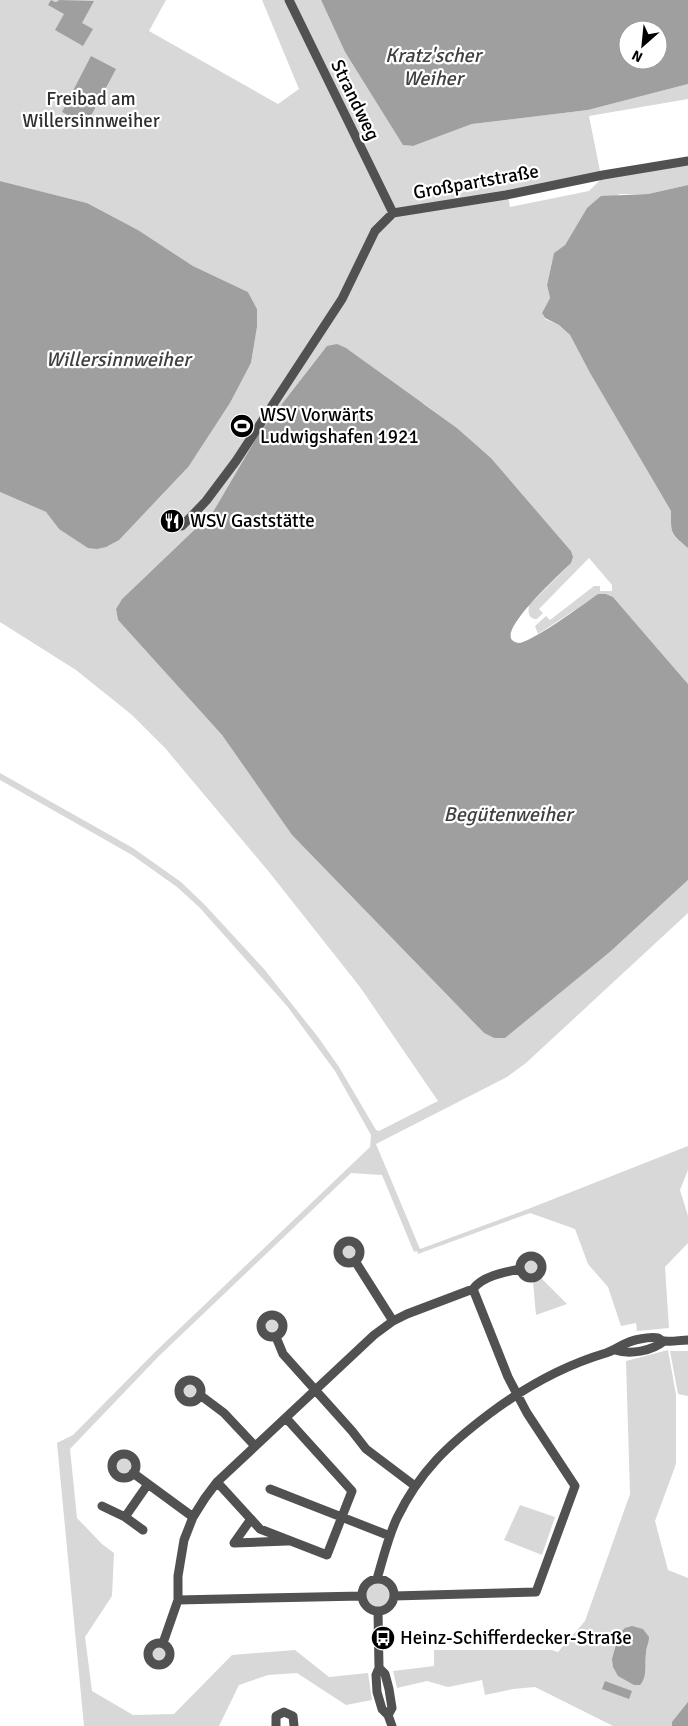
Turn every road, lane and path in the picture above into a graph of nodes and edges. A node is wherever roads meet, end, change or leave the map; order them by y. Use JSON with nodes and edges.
{"nodes":[{"id":1,"x":289,"y":0,"type":"edge"},
{"id":2,"x":688,"y":161,"type":"edge"},
{"id":3,"x":393,"y":214,"type":"junction"},
{"id":4,"x":182,"y":526,"type":"dead end"},
{"id":5,"x":355,"y":1261,"type":"dead end"},
{"id":6,"x":520,"y":1269,"type":"dead end"},
{"id":7,"x":473,"y":1289,"type":"junction"},
{"id":8,"x":393,"y":1321,"type":"junction"},
{"id":9,"x":276,"y":1337,"type":"dead end"},
{"id":10,"x":688,"y":1340,"type":"edge"},
{"id":11,"x":315,"y":1390,"type":"junction"},
{"id":12,"x":517,"y":1394,"type":"junction"},
{"id":13,"x":200,"y":1395,"type":"dead end"},
{"id":14,"x":286,"y":1418,"type":"junction"},
{"id":15,"x":255,"y":1446,"type":"junction"},
{"id":16,"x":133,"y":1473,"type":"dead end"},
{"id":17,"x":217,"y":1482,"type":"junction"},
{"id":18,"x":148,"y":1484,"type":"junction"},
{"id":19,"x":415,"y":1486,"type":"junction"},
{"id":20,"x":270,"y":1489,"type":"dead end"},
{"id":21,"x":102,"y":1506,"type":"dead end"},
{"id":22,"x":342,"y":1516,"type":"junction"},
{"id":23,"x":125,"y":1517,"type":"junction"},
{"id":24,"x":194,"y":1517,"type":"junction"},
{"id":25,"x":251,"y":1519,"type":"junction"},
{"id":26,"x":144,"y":1530,"type":"dead end"},
{"id":27,"x":390,"y":1536,"type":"junction"},
{"id":28,"x":292,"y":1541,"type":"junction"},
{"id":29,"x":378,"y":1579,"type":"junction"},
{"id":30,"x":362,"y":1596,"type":"junction"},
{"id":31,"x":394,"y":1596,"type":"junction"},
{"id":32,"x":178,"y":1600,"type":"junction"},
{"id":33,"x":378,"y":1611,"type":"junction"},
{"id":34,"x":163,"y":1643,"type":"dead end"},
{"id":35,"x":276,"y":1726,"type":"edge"},
{"id":36,"x":294,"y":1726,"type":"edge"},
{"id":37,"x":392,"y":1726,"type":"edge"}],
"edges":[{"from":1,"to":3,"type":"street","name":"Strandweg"},
{"from":2,"to":3,"type":"street","name":"Großpartstraße"},
{"from":3,"to":4,"type":"street","name":"Großpartstraße"},
{"from":5,"to":8,"type":"street"},
{"from":6,"to":7,"type":"street"},
{"from":7,"to":8,"type":"street"},
{"from":7,"to":12,"type":"street"},
{"from":8,"to":11,"type":"street"},
{"from":9,"to":11,"type":"street"},
{"from":10,"to":12,"type":"street"},
{"from":11,"to":14,"type":"street"},
{"from":11,"to":19,"type":"street"},
{"from":12,"to":19,"type":"street"},
{"from":12,"to":31,"type":"street"},
{"from":13,"to":15,"type":"street"},
{"from":14,"to":15,"type":"street"},
{"from":14,"to":22,"type":"street"},
{"from":15,"to":17,"type":"street"},
{"from":16,"to":18,"type":"street"},
{"from":17,"to":24,"type":"street"},
{"from":17,"to":25,"type":"street"},
{"from":18,"to":23,"type":"street"},
{"from":18,"to":24,"type":"street"},
{"from":19,"to":27,"type":"street"},
{"from":20,"to":22,"type":"street"},
{"from":21,"to":23,"type":"street"},
{"from":22,"to":27,"type":"street"},
{"from":22,"to":28,"type":"street"},
{"from":23,"to":26,"type":"street"},
{"from":24,"to":32,"type":"street"},
{"from":25,"to":28,"type":"street"},
{"from":25,"to":28,"type":"street"},
{"from":27,"to":29,"type":"street"},
{"from":29,"to":30,"type":"street"},
{"from":29,"to":31,"type":"street"},
{"from":30,"to":32,"type":"street"},
{"from":30,"to":33,"type":"street"},
{"from":31,"to":33,"type":"street"},
{"from":32,"to":34,"type":"street"},
{"from":33,"to":37,"type":"street"},
{"from":35,"to":36,"type":"street"}]}
